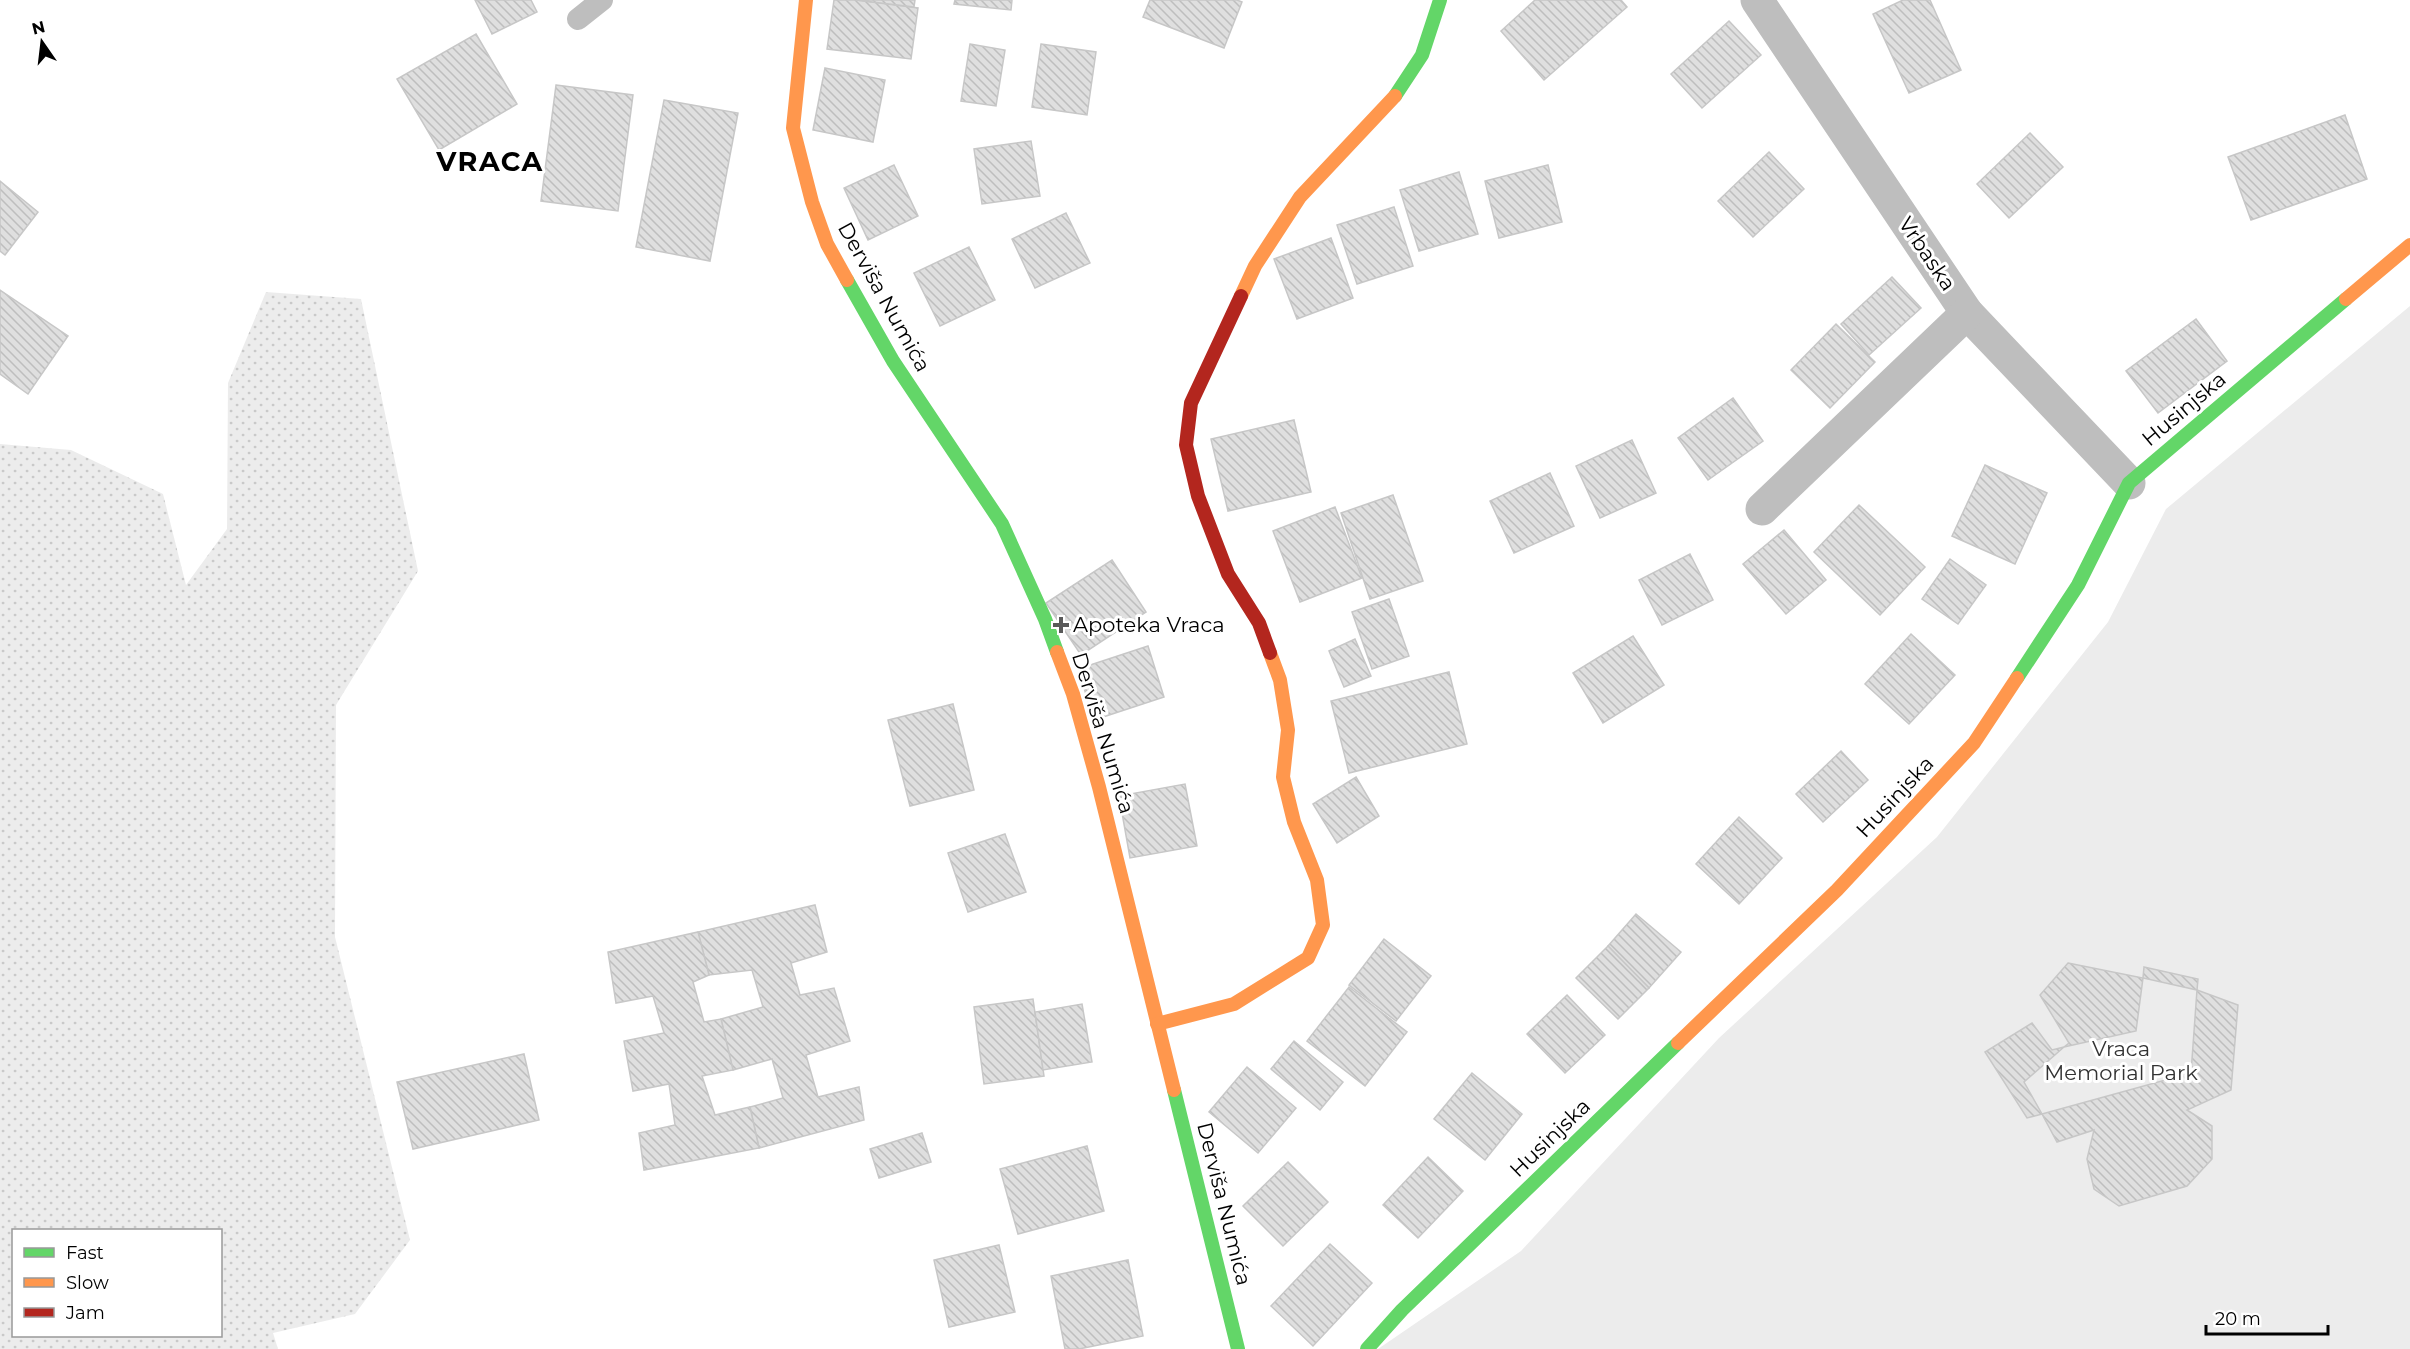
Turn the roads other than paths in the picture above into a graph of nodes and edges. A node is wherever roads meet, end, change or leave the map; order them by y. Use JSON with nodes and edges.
{"nodes":[{"id":1,"x":602,"y":0,"type":"edge"},
{"id":2,"x":806,"y":0,"type":"edge"},
{"id":3,"x":1440,"y":0,"type":"edge"},
{"id":4,"x":1757,"y":0,"type":"edge"},
{"id":5,"x":578,"y":19,"type":"dead end"},
{"id":6,"x":2410,"y":245,"type":"edge"},
{"id":7,"x":1967,"y":313,"type":"junction"},
{"id":8,"x":2129,"y":483,"type":"junction"},
{"id":9,"x":1762,"y":509,"type":"dead end"},
{"id":10,"x":1157,"y":1024,"type":"junction"},
{"id":11,"x":1238,"y":1349,"type":"edge"},
{"id":12,"x":1367,"y":1349,"type":"edge"}],
"edges":[{"from":1,"to":5,"type":"lane"},
{"from":2,"to":10,"type":"street","name":"Derviša Numića"},
{"from":3,"to":10,"type":"street"},
{"from":4,"to":7,"type":"street","name":"Vrbaska"},
{"from":6,"to":8,"type":"street","name":"Husinjska"},
{"from":7,"to":8,"type":"street","name":"Vrbaska"},
{"from":7,"to":9,"type":"street"},
{"from":8,"to":12,"type":"street","name":"Husinjska"},
{"from":10,"to":11,"type":"street","name":"Derviša Numića"}]}
